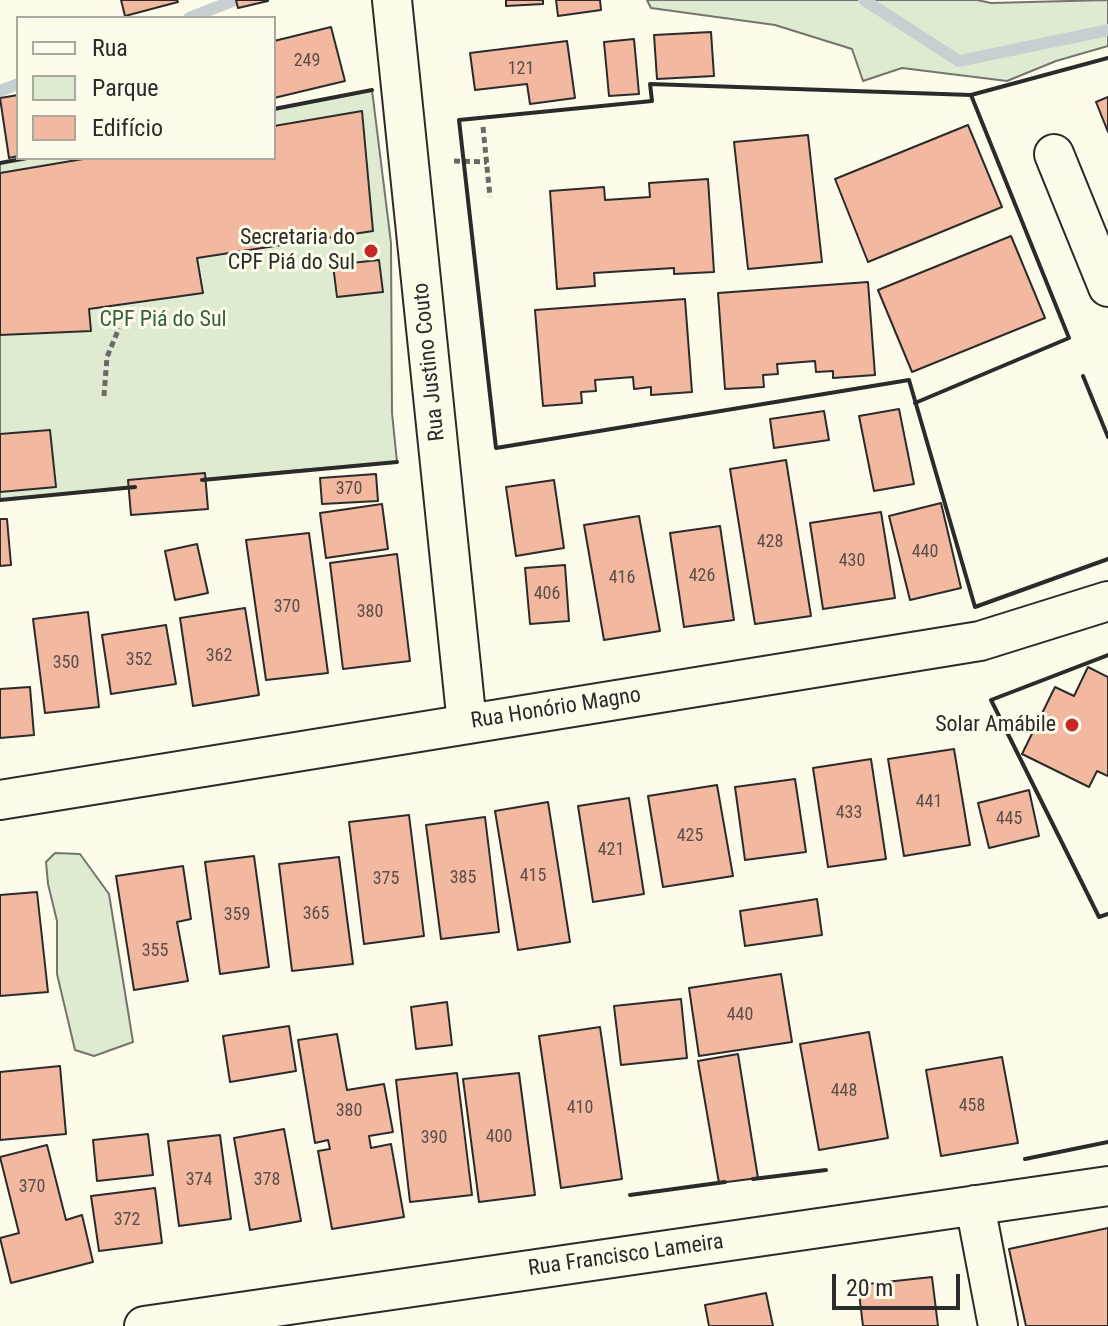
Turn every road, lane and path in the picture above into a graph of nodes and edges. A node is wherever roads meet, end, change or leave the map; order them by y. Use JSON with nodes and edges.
{"nodes":[{"id":1,"x":392,"y":0,"type":"edge"},
{"id":2,"x":483,"y":127,"type":"dead end"},
{"id":3,"x":1054,"y":154,"type":"dead end"},
{"id":4,"x":454,"y":161,"type":"dead end"},
{"id":5,"x":487,"y":162,"type":"junction"},
{"id":6,"x":490,"y":197,"type":"dead end"},
{"id":7,"x":1108,"y":287,"type":"edge"},
{"id":8,"x":119,"y":328,"type":"dead end"},
{"id":9,"x":104,"y":396,"type":"dead end"},
{"id":10,"x":1108,"y":601,"type":"edge"},
{"id":11,"x":467,"y":724,"type":"junction"},
{"id":12,"x":0,"y":800,"type":"edge"},
{"id":13,"x":1108,"y":1186,"type":"edge"},
{"id":14,"x":975,"y":1205,"type":"junction"},
{"id":15,"x":144,"y":1326,"type":"edge"},
{"id":16,"x":998,"y":1326,"type":"edge"}],
"edges":[{"from":1,"to":11,"type":"street","name":"Rua Justino Couto"},
{"from":2,"to":5,"type":"path"},
{"from":3,"to":7,"type":"street"},
{"from":4,"to":5,"type":"path"},
{"from":5,"to":6,"type":"path"},
{"from":8,"to":9,"type":"path"},
{"from":10,"to":11,"type":"street","name":"Rua Honório Magno"},
{"from":11,"to":12,"type":"street","name":"Rua Honório Magno"},
{"from":13,"to":14,"type":"street","name":"Rua Francisco Lameira"},
{"from":14,"to":15,"type":"street","name":"Rua Francisco Lameira"},
{"from":14,"to":16,"type":"street"}]}
